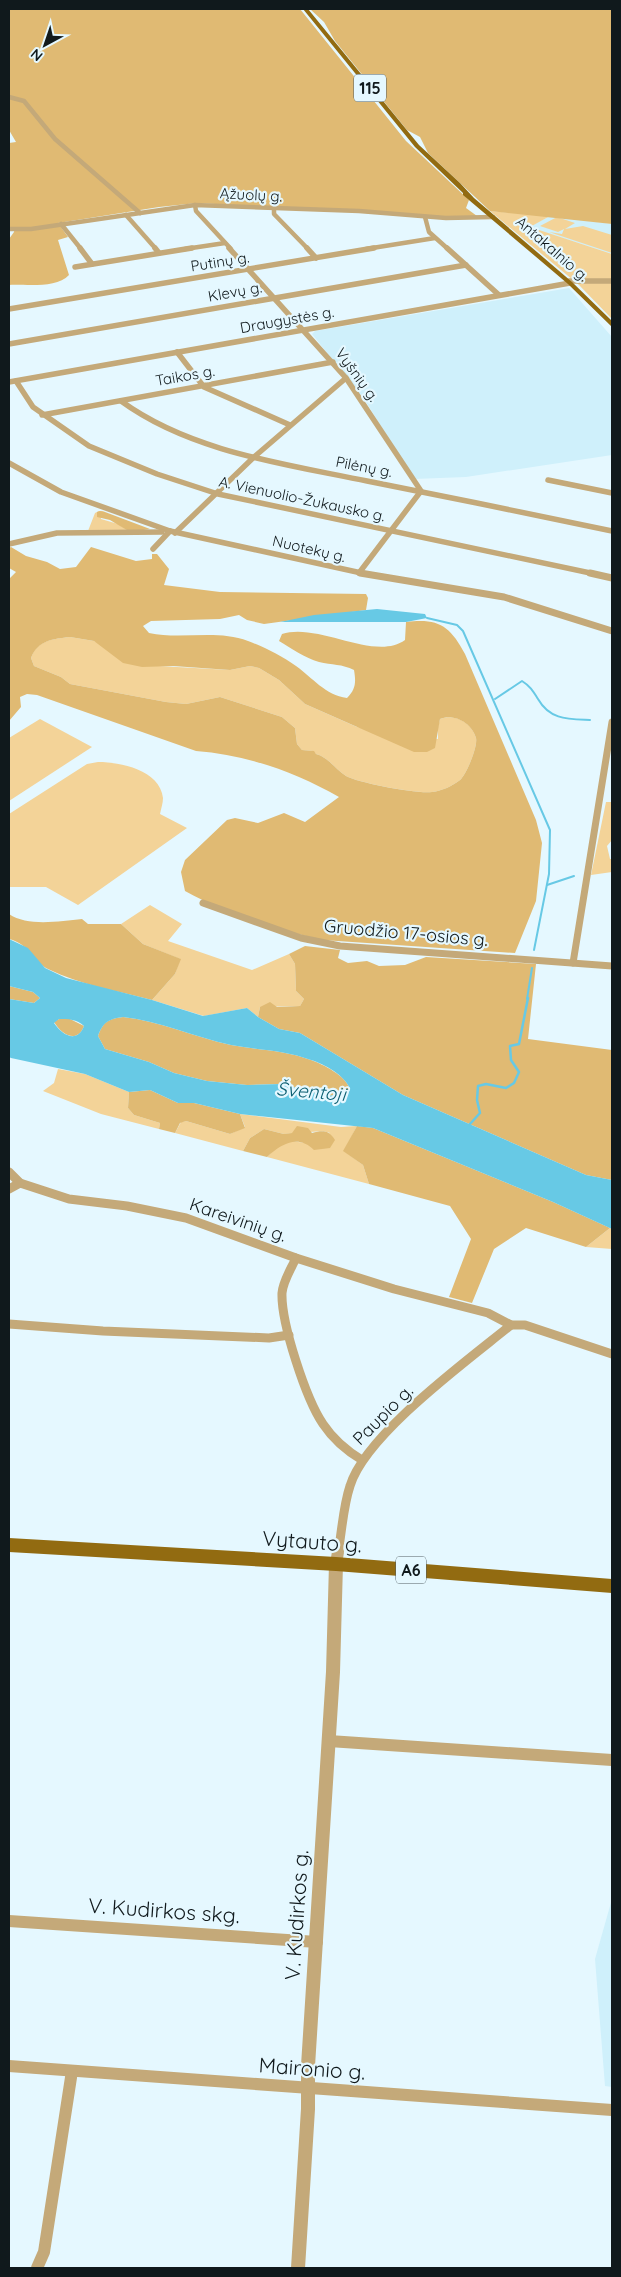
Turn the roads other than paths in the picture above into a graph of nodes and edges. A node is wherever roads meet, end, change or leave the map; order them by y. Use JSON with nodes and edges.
{"nodes":[{"id":1,"x":305,"y":9,"type":"edge"},
{"id":2,"x":9,"y":97,"type":"edge"},
{"id":3,"x":195,"y":205,"type":"junction"},
{"id":4,"x":274,"y":209,"type":"junction"},
{"id":5,"x":140,"y":212,"type":"junction"},
{"id":6,"x":126,"y":215,"type":"junction"},
{"id":7,"x":425,"y":217,"type":"junction"},
{"id":8,"x":493,"y":217,"type":"junction"},
{"id":9,"x":61,"y":224,"type":"junction"},
{"id":10,"x":11,"y":229,"type":"edge"},
{"id":11,"x":9,"y":236,"type":"edge"},
{"id":12,"x":435,"y":238,"type":"junction"},
{"id":13,"x":224,"y":243,"type":"junction"},
{"id":14,"x":159,"y":253,"type":"junction"},
{"id":15,"x":316,"y":258,"type":"junction"},
{"id":16,"x":92,"y":264,"type":"junction"},
{"id":17,"x":466,"y":265,"type":"junction"},
{"id":18,"x":75,"y":267,"type":"dead end"},
{"id":19,"x":250,"y":270,"type":"junction"},
{"id":20,"x":612,"y":281,"type":"edge"},
{"id":21,"x":569,"y":282,"type":"junction"},
{"id":22,"x":499,"y":295,"type":"junction"},
{"id":23,"x":275,"y":298,"type":"junction"},
{"id":24,"x":9,"y":310,"type":"edge"},
{"id":25,"x":612,"y":325,"type":"edge"},
{"id":26,"x":305,"y":330,"type":"junction"},
{"id":27,"x":9,"y":344,"type":"edge"},
{"id":28,"x":177,"y":352,"type":"junction"},
{"id":29,"x":333,"y":362,"type":"junction"},
{"id":30,"x":346,"y":378,"type":"junction"},
{"id":31,"x":11,"y":381,"type":"edge"},
{"id":32,"x":203,"y":386,"type":"junction"},
{"id":33,"x":120,"y":401,"type":"junction"},
{"id":34,"x":42,"y":415,"type":"junction"},
{"id":35,"x":290,"y":425,"type":"junction"},
{"id":36,"x":254,"y":457,"type":"junction"},
{"id":37,"x":9,"y":462,"type":"edge"},
{"id":38,"x":548,"y":480,"type":"dead end"},
{"id":39,"x":420,"y":491,"type":"junction"},
{"id":40,"x":215,"y":494,"type":"junction"},
{"id":41,"x":612,"y":494,"type":"edge"},
{"id":42,"x":391,"y":530,"type":"junction"},
{"id":43,"x":172,"y":532,"type":"junction"},
{"id":44,"x":612,"y":532,"type":"edge"},
{"id":45,"x":9,"y":544,"type":"edge"},
{"id":46,"x":153,"y":549,"type":"dead end"},
{"id":47,"x":359,"y":573,"type":"junction"},
{"id":48,"x":612,"y":578,"type":"edge"},
{"id":49,"x":612,"y":631,"type":"edge"},
{"id":50,"x":612,"y":722,"type":"edge"},
{"id":51,"x":203,"y":904,"type":"dead end"},
{"id":52,"x":573,"y":964,"type":"junction"},
{"id":53,"x":612,"y":966,"type":"edge"},
{"id":54,"x":9,"y":1172,"type":"edge"},
{"id":55,"x":20,"y":1183,"type":"junction"},
{"id":56,"x":9,"y":1189,"type":"edge"},
{"id":57,"x":296,"y":1258,"type":"junction"},
{"id":58,"x":9,"y":1324,"type":"edge"},
{"id":59,"x":511,"y":1325,"type":"junction"},
{"id":60,"x":289,"y":1335,"type":"junction"},
{"id":61,"x":612,"y":1354,"type":"edge"},
{"id":62,"x":362,"y":1460,"type":"junction"},
{"id":63,"x":9,"y":1546,"type":"edge"},
{"id":64,"x":336,"y":1564,"type":"junction"},
{"id":65,"x":612,"y":1586,"type":"edge"},
{"id":66,"x":329,"y":1741,"type":"junction"},
{"id":67,"x":612,"y":1760,"type":"edge"},
{"id":68,"x":9,"y":1921,"type":"edge"},
{"id":69,"x":317,"y":1942,"type":"junction"},
{"id":70,"x":9,"y":2066,"type":"edge"},
{"id":71,"x":72,"y":2071,"type":"junction"},
{"id":72,"x":308,"y":2088,"type":"junction"},
{"id":73,"x":612,"y":2110,"type":"edge"},
{"id":74,"x":37,"y":2268,"type":"edge"},
{"id":75,"x":298,"y":2268,"type":"edge"}],
"edges":[{"from":1,"to":8,"type":"main road","name":"Antakalnio g.","number":"115"},
{"from":2,"to":5,"type":"street"},
{"from":3,"to":4,"type":"street","name":"Ąžuolų g."},
{"from":3,"to":5,"type":"street","name":"Ąžuolų g."},
{"from":3,"to":13,"type":"street","name":"Vyšnių g."},
{"from":4,"to":7,"type":"street","name":"Ąžuolų g."},
{"from":4,"to":15,"type":"street"},
{"from":5,"to":6,"type":"street","name":"Ąžuolų g."},
{"from":6,"to":9,"type":"street","name":"Ąžuolų g."},
{"from":6,"to":14,"type":"street"},
{"from":7,"to":8,"type":"street","name":"Ąžuolų g."},
{"from":7,"to":12,"type":"street"},
{"from":8,"to":21,"type":"main road","name":"Antakalnio g.","number":"115"},
{"from":9,"to":10,"type":"street","name":"Ąžuolų g."},
{"from":9,"to":16,"type":"street"},
{"from":10,"to":11,"type":"street"},
{"from":12,"to":15,"type":"street","name":"Putinų g."},
{"from":12,"to":17,"type":"street"},
{"from":13,"to":14,"type":"street"},
{"from":13,"to":19,"type":"street","name":"Vyšnių g."},
{"from":14,"to":16,"type":"street"},
{"from":15,"to":19,"type":"street","name":"Putinų g."},
{"from":16,"to":18,"type":"street"},
{"from":17,"to":22,"type":"street"},
{"from":17,"to":23,"type":"street","name":"Klevų g."},
{"from":19,"to":23,"type":"street","name":"Vyšnių g."},
{"from":19,"to":24,"type":"street","name":"Putinų g."},
{"from":20,"to":21,"type":"street","name":"Draugystės g."},
{"from":21,"to":22,"type":"street","name":"Draugystės g."},
{"from":21,"to":25,"type":"main road","name":"Antakalnio g.","number":"115"},
{"from":22,"to":26,"type":"street","name":"Draugystės g."},
{"from":23,"to":26,"type":"street","name":"Vyšnių g."},
{"from":23,"to":27,"type":"street","name":"Klevų g."},
{"from":26,"to":28,"type":"street","name":"Draugystės g."},
{"from":26,"to":29,"type":"street","name":"Vyšnių g."},
{"from":28,"to":31,"type":"street","name":"Draugystės g."},
{"from":28,"to":32,"type":"street"},
{"from":29,"to":30,"type":"street","name":"Vyšnių g."},
{"from":29,"to":32,"type":"street","name":"Taikos g."},
{"from":30,"to":35,"type":"street"},
{"from":30,"to":39,"type":"street","name":"Vyšnių g."},
{"from":31,"to":34,"type":"street","name":"A. Vienuolio-Žukausko g."},
{"from":32,"to":33,"type":"street","name":"Taikos g."},
{"from":32,"to":35,"type":"street"},
{"from":33,"to":34,"type":"street","name":"Taikos g."},
{"from":33,"to":36,"type":"street","name":"Pilėnų g."},
{"from":34,"to":40,"type":"street","name":"A. Vienuolio-Žukausko g."},
{"from":35,"to":36,"type":"street"},
{"from":36,"to":39,"type":"street","name":"Pilėnų g."},
{"from":36,"to":40,"type":"street"},
{"from":37,"to":43,"type":"street","name":"Nuotekų g."},
{"from":38,"to":41,"type":"street"},
{"from":39,"to":42,"type":"street"},
{"from":39,"to":44,"type":"street","name":"Pilėnų g."},
{"from":40,"to":42,"type":"street","name":"A. Vienuolio-Žukausko g."},
{"from":40,"to":43,"type":"street"},
{"from":42,"to":47,"type":"street"},
{"from":42,"to":48,"type":"street","name":"A. Vienuolio-Žukausko g."},
{"from":43,"to":45,"type":"street"},
{"from":43,"to":46,"type":"street"},
{"from":43,"to":47,"type":"street","name":"Nuotekų g."},
{"from":47,"to":49,"type":"street","name":"Nuotekų g."},
{"from":50,"to":52,"type":"street"},
{"from":51,"to":52,"type":"street","name":"Gruodžio 17-osios g."},
{"from":52,"to":53,"type":"street","name":"Gruodžio 17-osios g."},
{"from":54,"to":55,"type":"street","name":"Kareivinių g."},
{"from":55,"to":56,"type":"street"},
{"from":55,"to":57,"type":"street","name":"Kareivinių g."},
{"from":57,"to":59,"type":"street"},
{"from":57,"to":60,"type":"street","name":"Kareivinių g."},
{"from":58,"to":60,"type":"street"},
{"from":59,"to":61,"type":"street"},
{"from":59,"to":62,"type":"street","name":"Paupio g."},
{"from":60,"to":62,"type":"street","name":"Kareivinių g."},
{"from":62,"to":64,"type":"street","name":"Paupio g."},
{"from":63,"to":64,"type":"main road","name":"Vytauto g.","number":"A6"},
{"from":64,"to":65,"type":"main road","name":"Vytauto g.","number":"A6"},
{"from":64,"to":66,"type":"street","name":"V. Kudirkos g."},
{"from":66,"to":67,"type":"street"},
{"from":66,"to":69,"type":"street","name":"V. Kudirkos g."},
{"from":68,"to":69,"type":"street","name":"V. Kudirkos skg."},
{"from":69,"to":72,"type":"street","name":"V. Kudirkos g."},
{"from":70,"to":71,"type":"street","name":"Maironio g."},
{"from":71,"to":72,"type":"street","name":"Maironio g."},
{"from":71,"to":74,"type":"street"},
{"from":72,"to":73,"type":"street","name":"Maironio g."},
{"from":72,"to":75,"type":"street","name":"V. Kudirkos g."}]}
